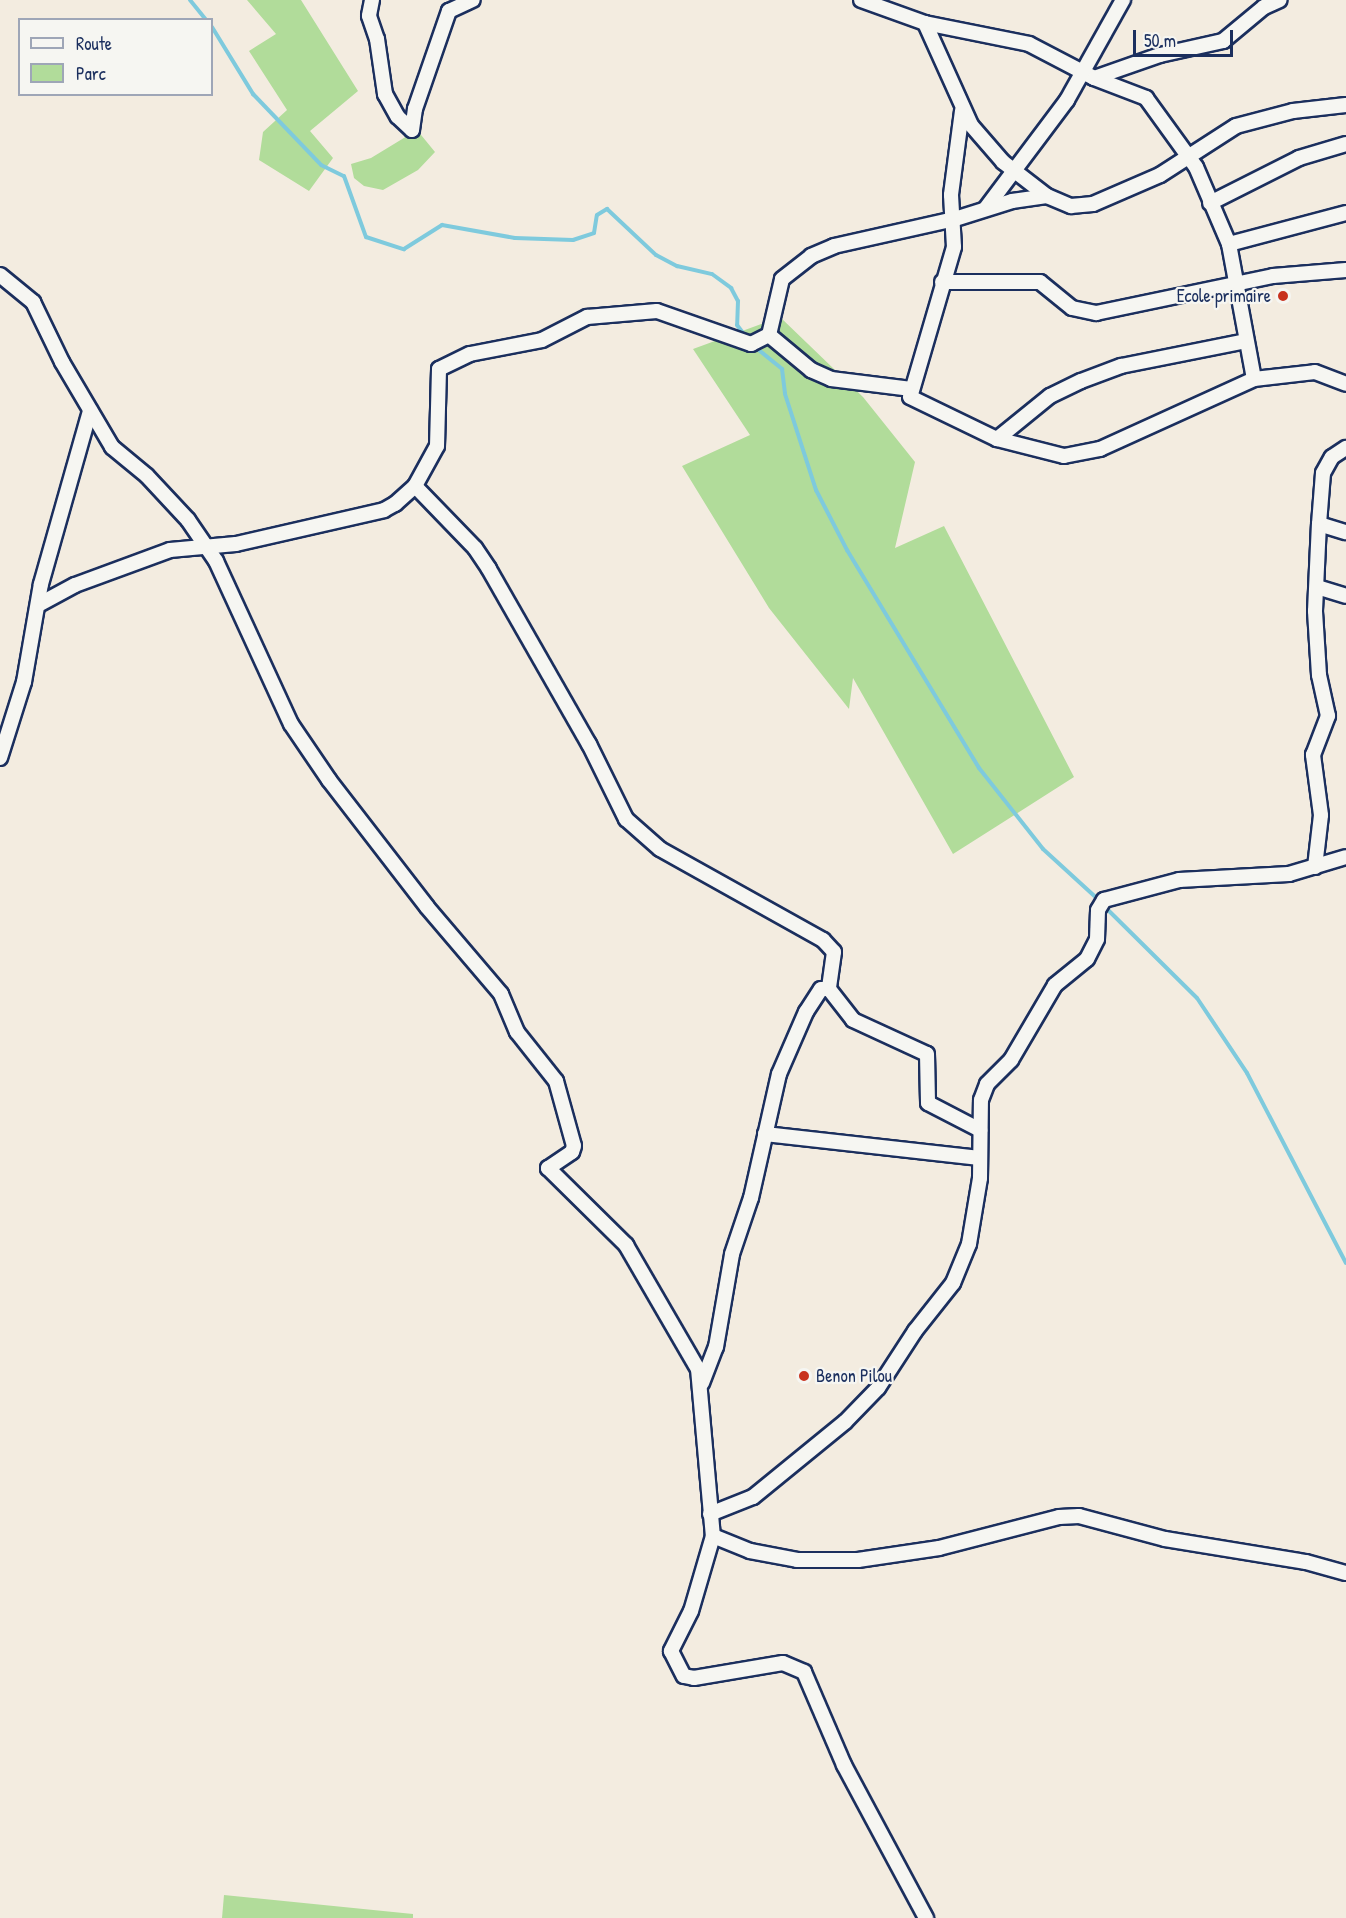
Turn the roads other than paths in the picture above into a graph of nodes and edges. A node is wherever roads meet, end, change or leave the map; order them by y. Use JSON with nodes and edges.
{"nodes":[{"id":1,"x":372,"y":0,"type":"edge"},
{"id":2,"x":473,"y":0,"type":"edge"},
{"id":3,"x":861,"y":0,"type":"edge"},
{"id":4,"x":1123,"y":0,"type":"edge"},
{"id":5,"x":1280,"y":0,"type":"edge"},
{"id":6,"x":925,"y":23,"type":"junction"},
{"id":7,"x":1088,"y":75,"type":"junction"},
{"id":8,"x":1346,"y":105,"type":"edge"},
{"id":9,"x":962,"y":111,"type":"junction"},
{"id":10,"x":1346,"y":144,"type":"edge"},
{"id":11,"x":1188,"y":155,"type":"junction"},
{"id":12,"x":1014,"y":170,"type":"junction"},
{"id":13,"x":1047,"y":196,"type":"junction"},
{"id":14,"x":1210,"y":203,"type":"junction"},
{"id":15,"x":986,"y":208,"type":"junction"},
{"id":16,"x":1346,"y":213,"type":"edge"},
{"id":17,"x":955,"y":219,"type":"junction"},
{"id":18,"x":1229,"y":244,"type":"junction"},
{"id":19,"x":1346,"y":270,"type":"edge"},
{"id":20,"x":0,"y":276,"type":"edge"},
{"id":21,"x":942,"y":282,"type":"junction"},
{"id":22,"x":1239,"y":285,"type":"junction"},
{"id":23,"x":769,"y":335,"type":"junction"},
{"id":24,"x":1246,"y":341,"type":"junction"},
{"id":25,"x":1254,"y":379,"type":"junction"},
{"id":26,"x":1346,"y":384,"type":"edge"},
{"id":27,"x":911,"y":389,"type":"junction"},
{"id":28,"x":90,"y":411,"type":"junction"},
{"id":29,"x":997,"y":438,"type":"junction"},
{"id":30,"x":1346,"y":448,"type":"edge"},
{"id":31,"x":415,"y":486,"type":"junction"},
{"id":32,"x":1319,"y":524,"type":"junction"},
{"id":33,"x":1346,"y":532,"type":"edge"},
{"id":34,"x":207,"y":547,"type":"junction"},
{"id":35,"x":1317,"y":587,"type":"junction"},
{"id":36,"x":1346,"y":596,"type":"edge"},
{"id":37,"x":38,"y":605,"type":"junction"},
{"id":38,"x":0,"y":758,"type":"edge"},
{"id":39,"x":1346,"y":857,"type":"edge"},
{"id":40,"x":1316,"y":867,"type":"junction"},
{"id":41,"x":829,"y":989,"type":"junction"},
{"id":42,"x":981,"y":1130,"type":"junction"},
{"id":43,"x":765,"y":1134,"type":"junction"},
{"id":44,"x":980,"y":1158,"type":"junction"},
{"id":45,"x":702,"y":1383,"type":"junction"},
{"id":46,"x":710,"y":1514,"type":"junction"},
{"id":47,"x":713,"y":1536,"type":"junction"},
{"id":48,"x":1346,"y":1573,"type":"edge"},
{"id":49,"x":926,"y":1918,"type":"edge"}],
"edges":[{"from":1,"to":2,"type":"street"},
{"from":3,"to":6,"type":"street"},
{"from":4,"to":7,"type":"street"},
{"from":5,"to":7,"type":"street"},
{"from":6,"to":7,"type":"street"},
{"from":6,"to":9,"type":"street"},
{"from":7,"to":11,"type":"street"},
{"from":7,"to":12,"type":"street"},
{"from":8,"to":11,"type":"street"},
{"from":9,"to":12,"type":"street"},
{"from":9,"to":17,"type":"street"},
{"from":10,"to":14,"type":"street"},
{"from":11,"to":13,"type":"street"},
{"from":11,"to":14,"type":"street"},
{"from":12,"to":13,"type":"street"},
{"from":12,"to":15,"type":"street"},
{"from":13,"to":15,"type":"street"},
{"from":14,"to":18,"type":"street"},
{"from":15,"to":17,"type":"street"},
{"from":16,"to":18,"type":"street"},
{"from":17,"to":21,"type":"street"},
{"from":17,"to":23,"type":"street"},
{"from":18,"to":22,"type":"street"},
{"from":19,"to":22,"type":"street"},
{"from":20,"to":28,"type":"street"},
{"from":21,"to":22,"type":"street"},
{"from":21,"to":27,"type":"street"},
{"from":22,"to":24,"type":"street"},
{"from":23,"to":27,"type":"street"},
{"from":23,"to":31,"type":"street"},
{"from":24,"to":25,"type":"street"},
{"from":24,"to":29,"type":"street"},
{"from":25,"to":26,"type":"street"},
{"from":25,"to":29,"type":"street"},
{"from":27,"to":29,"type":"street"},
{"from":28,"to":34,"type":"street"},
{"from":28,"to":37,"type":"street"},
{"from":30,"to":32,"type":"street"},
{"from":31,"to":34,"type":"street"},
{"from":31,"to":41,"type":"street"},
{"from":32,"to":33,"type":"street"},
{"from":32,"to":35,"type":"street"},
{"from":34,"to":37,"type":"street"},
{"from":34,"to":45,"type":"street"},
{"from":35,"to":36,"type":"street"},
{"from":35,"to":40,"type":"street"},
{"from":37,"to":38,"type":"street"},
{"from":39,"to":40,"type":"street"},
{"from":40,"to":42,"type":"street"},
{"from":41,"to":42,"type":"street"},
{"from":41,"to":43,"type":"street"},
{"from":42,"to":44,"type":"street"},
{"from":43,"to":44,"type":"street"},
{"from":43,"to":45,"type":"street"},
{"from":44,"to":46,"type":"street"},
{"from":45,"to":46,"type":"street"},
{"from":46,"to":47,"type":"street"},
{"from":47,"to":48,"type":"street"},
{"from":47,"to":49,"type":"street"}]}
